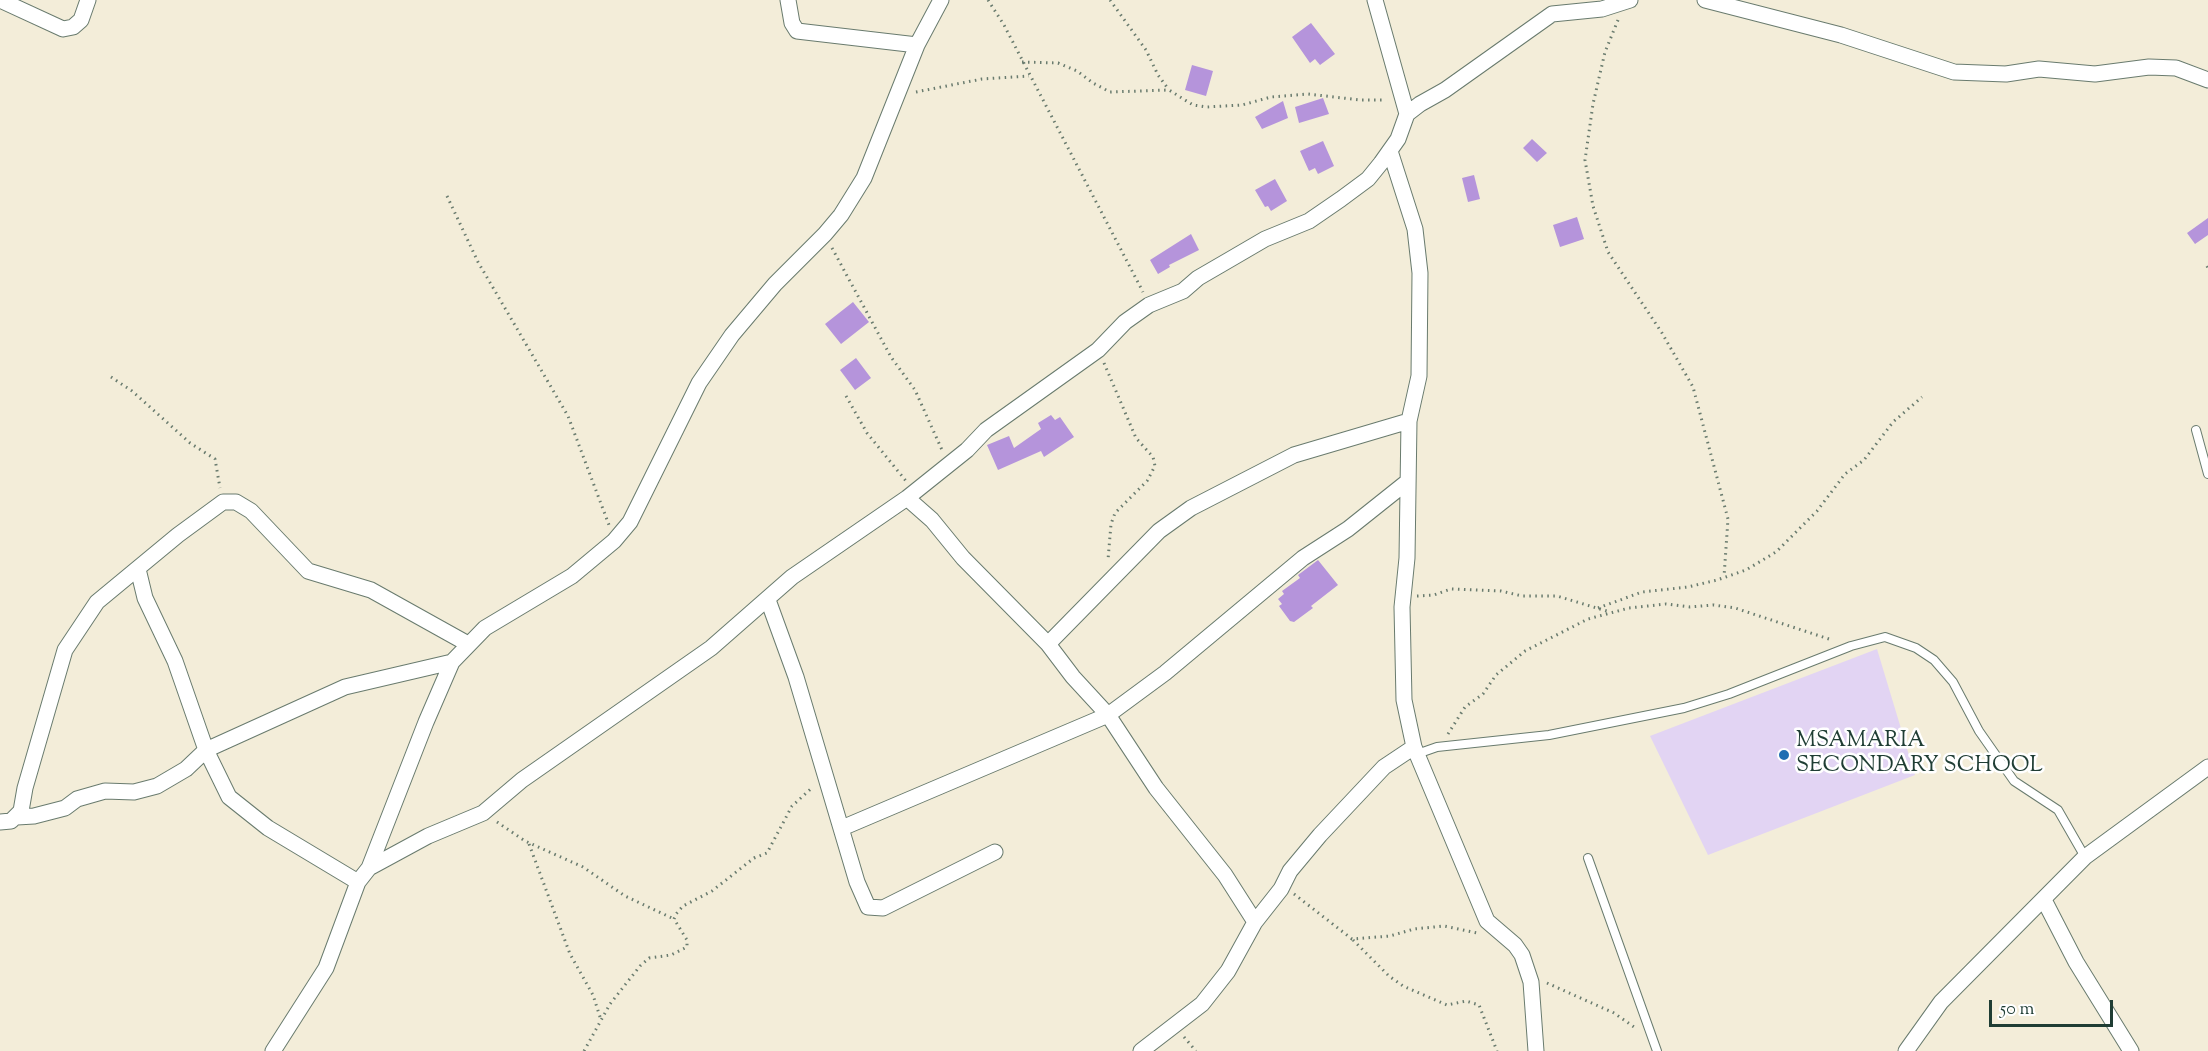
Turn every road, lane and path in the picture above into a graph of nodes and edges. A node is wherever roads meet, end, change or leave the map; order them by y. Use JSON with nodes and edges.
{"nodes":[{"id":1,"x":0,"y":0,"type":"edge"},
{"id":2,"x":88,"y":0,"type":"edge"},
{"id":3,"x":788,"y":0,"type":"edge"},
{"id":4,"x":941,"y":0,"type":"edge"},
{"id":5,"x":988,"y":0,"type":"edge"},
{"id":6,"x":1110,"y":0,"type":"edge"},
{"id":7,"x":1375,"y":0,"type":"edge"},
{"id":8,"x":1705,"y":0,"type":"edge"},
{"id":9,"x":1628,"y":1,"type":"edge"},
{"id":10,"x":917,"y":45,"type":"junction"},
{"id":11,"x":1022,"y":62,"type":"junction"},
{"id":12,"x":1029,"y":76,"type":"junction"},
{"id":13,"x":2208,"y":80,"type":"edge"},
{"id":14,"x":1169,"y":90,"type":"junction"},
{"id":15,"x":895,"y":96,"type":"junction"},
{"id":16,"x":1405,"y":108,"type":"junction"},
{"id":17,"x":1390,"y":151,"type":"junction"},
{"id":18,"x":447,"y":196,"type":"dead end"},
{"id":19,"x":825,"y":234,"type":"junction"},
{"id":20,"x":1149,"y":305,"type":"junction"},
{"id":21,"x":1098,"y":350,"type":"junction"},
{"id":22,"x":111,"y":377,"type":"dead end"},
{"id":23,"x":846,"y":396,"type":"dead end"},
{"id":24,"x":1922,"y":397,"type":"dead end"},
{"id":25,"x":1409,"y":421,"type":"junction"},
{"id":26,"x":2196,"y":430,"type":"dead end"},
{"id":27,"x":948,"y":466,"type":"junction"},
{"id":28,"x":2208,"y":474,"type":"edge"},
{"id":29,"x":1407,"y":482,"type":"junction"},
{"id":30,"x":911,"y":495,"type":"junction"},
{"id":31,"x":223,"y":502,"type":"junction"},
{"id":32,"x":614,"y":541,"type":"junction"},
{"id":33,"x":138,"y":569,"type":"junction"},
{"id":34,"x":1724,"y":577,"type":"junction"},
{"id":35,"x":1102,"y":587,"type":"junction"},
{"id":36,"x":1402,"y":598,"type":"junction"},
{"id":37,"x":768,"y":600,"type":"junction"},
{"id":38,"x":1598,"y":608,"type":"junction"},
{"id":39,"x":1612,"y":613,"type":"junction"},
{"id":40,"x":468,"y":644,"type":"junction"},
{"id":41,"x":1048,"y":644,"type":"junction"},
{"id":42,"x":1851,"y":646,"type":"junction"},
{"id":43,"x":452,"y":662,"type":"junction"},
{"id":44,"x":1108,"y":715,"type":"junction"},
{"id":45,"x":1437,"y":747,"type":"junction"},
{"id":46,"x":206,"y":750,"type":"junction"},
{"id":47,"x":1416,"y":750,"type":"junction"},
{"id":48,"x":2208,"y":767,"type":"edge"},
{"id":49,"x":825,"y":777,"type":"junction"},
{"id":50,"x":483,"y":813,"type":"junction"},
{"id":51,"x":16,"y":817,"type":"junction"},
{"id":52,"x":0,"y":822,"type":"edge"},
{"id":53,"x":842,"y":828,"type":"junction"},
{"id":54,"x":529,"y":843,"type":"junction"},
{"id":55,"x":995,"y":852,"type":"dead end"},
{"id":56,"x":2085,"y":857,"type":"junction"},
{"id":57,"x":1588,"y":858,"type":"dead end"},
{"id":58,"x":369,"y":868,"type":"junction"},
{"id":59,"x":358,"y":882,"type":"junction"},
{"id":60,"x":1281,"y":889,"type":"junction"},
{"id":61,"x":2044,"y":900,"type":"junction"},
{"id":62,"x":674,"y":919,"type":"junction"},
{"id":63,"x":1256,"y":922,"type":"junction"},
{"id":64,"x":1505,"y":938,"type":"junction"},
{"id":65,"x":1352,"y":939,"type":"junction"},
{"id":66,"x":1526,"y":967,"type":"junction"},
{"id":67,"x":601,"y":1020,"type":"junction"},
{"id":68,"x":1175,"y":1027,"type":"junction"},
{"id":69,"x":1652,"y":1037,"type":"junction"},
{"id":70,"x":273,"y":1051,"type":"edge"},
{"id":71,"x":584,"y":1051,"type":"edge"},
{"id":72,"x":1142,"y":1051,"type":"edge"},
{"id":73,"x":1196,"y":1051,"type":"edge"},
{"id":74,"x":1497,"y":1051,"type":"edge"},
{"id":75,"x":1536,"y":1051,"type":"edge"},
{"id":76,"x":1657,"y":1051,"type":"edge"},
{"id":77,"x":1906,"y":1051,"type":"edge"},
{"id":78,"x":2131,"y":1051,"type":"edge"}],
"edges":[{"from":1,"to":2,"type":"street"},
{"from":3,"to":10,"type":"street"},
{"from":4,"to":10,"type":"street"},
{"from":5,"to":11,"type":"path"},
{"from":6,"to":14,"type":"path"},
{"from":7,"to":16,"type":"street"},
{"from":8,"to":13,"type":"street"},
{"from":9,"to":16,"type":"street"},
{"from":9,"to":34,"type":"path"},
{"from":10,"to":15,"type":"street"},
{"from":11,"to":12,"type":"path"},
{"from":11,"to":14,"type":"path"},
{"from":12,"to":15,"type":"path"},
{"from":12,"to":20,"type":"path"},
{"from":14,"to":16,"type":"path"},
{"from":15,"to":19,"type":"street"},
{"from":16,"to":17,"type":"street"},
{"from":17,"to":20,"type":"street"},
{"from":17,"to":25,"type":"street"},
{"from":18,"to":32,"type":"path"},
{"from":19,"to":27,"type":"path"},
{"from":19,"to":32,"type":"street"},
{"from":20,"to":21,"type":"street"},
{"from":21,"to":27,"type":"street"},
{"from":21,"to":35,"type":"path"},
{"from":22,"to":31,"type":"path"},
{"from":23,"to":30,"type":"path"},
{"from":24,"to":34,"type":"path"},
{"from":25,"to":29,"type":"street"},
{"from":25,"to":35,"type":"street"},
{"from":26,"to":28,"type":"lane"},
{"from":27,"to":30,"type":"street"},
{"from":29,"to":36,"type":"street"},
{"from":29,"to":44,"type":"street"},
{"from":30,"to":37,"type":"street"},
{"from":30,"to":41,"type":"street"},
{"from":31,"to":33,"type":"street"},
{"from":31,"to":40,"type":"street"},
{"from":32,"to":40,"type":"street"},
{"from":33,"to":46,"type":"street"},
{"from":33,"to":51,"type":"street"},
{"from":34,"to":38,"type":"path"},
{"from":35,"to":41,"type":"street"},
{"from":36,"to":38,"type":"path"},
{"from":36,"to":47,"type":"street"},
{"from":37,"to":49,"type":"street"},
{"from":37,"to":50,"type":"street"},
{"from":38,"to":39,"type":"path"},
{"from":39,"to":42,"type":"path"},
{"from":39,"to":45,"type":"path"},
{"from":40,"to":43,"type":"street"},
{"from":41,"to":44,"type":"street"},
{"from":42,"to":45,"type":"lane"},
{"from":42,"to":56,"type":"lane"},
{"from":43,"to":46,"type":"street"},
{"from":43,"to":58,"type":"street"},
{"from":44,"to":53,"type":"street"},
{"from":44,"to":63,"type":"street"},
{"from":45,"to":47,"type":"lane"},
{"from":46,"to":51,"type":"street"},
{"from":46,"to":59,"type":"street"},
{"from":47,"to":60,"type":"street"},
{"from":47,"to":64,"type":"street"},
{"from":48,"to":56,"type":"street"},
{"from":49,"to":53,"type":"street"},
{"from":49,"to":62,"type":"path"},
{"from":50,"to":54,"type":"path"},
{"from":50,"to":58,"type":"street"},
{"from":51,"to":52,"type":"street"},
{"from":53,"to":55,"type":"street"},
{"from":54,"to":62,"type":"path"},
{"from":54,"to":67,"type":"path"},
{"from":56,"to":61,"type":"street"},
{"from":57,"to":69,"type":"lane"},
{"from":58,"to":59,"type":"street"},
{"from":59,"to":70,"type":"street"},
{"from":60,"to":63,"type":"street"},
{"from":60,"to":65,"type":"path"},
{"from":61,"to":77,"type":"street"},
{"from":61,"to":78,"type":"street"},
{"from":62,"to":67,"type":"path"},
{"from":63,"to":68,"type":"street"},
{"from":64,"to":65,"type":"path"},
{"from":64,"to":66,"type":"street"},
{"from":65,"to":74,"type":"path"},
{"from":66,"to":69,"type":"path"},
{"from":66,"to":75,"type":"street"},
{"from":67,"to":71,"type":"path"},
{"from":68,"to":72,"type":"street"},
{"from":68,"to":73,"type":"path"},
{"from":69,"to":76,"type":"lane"}]}
